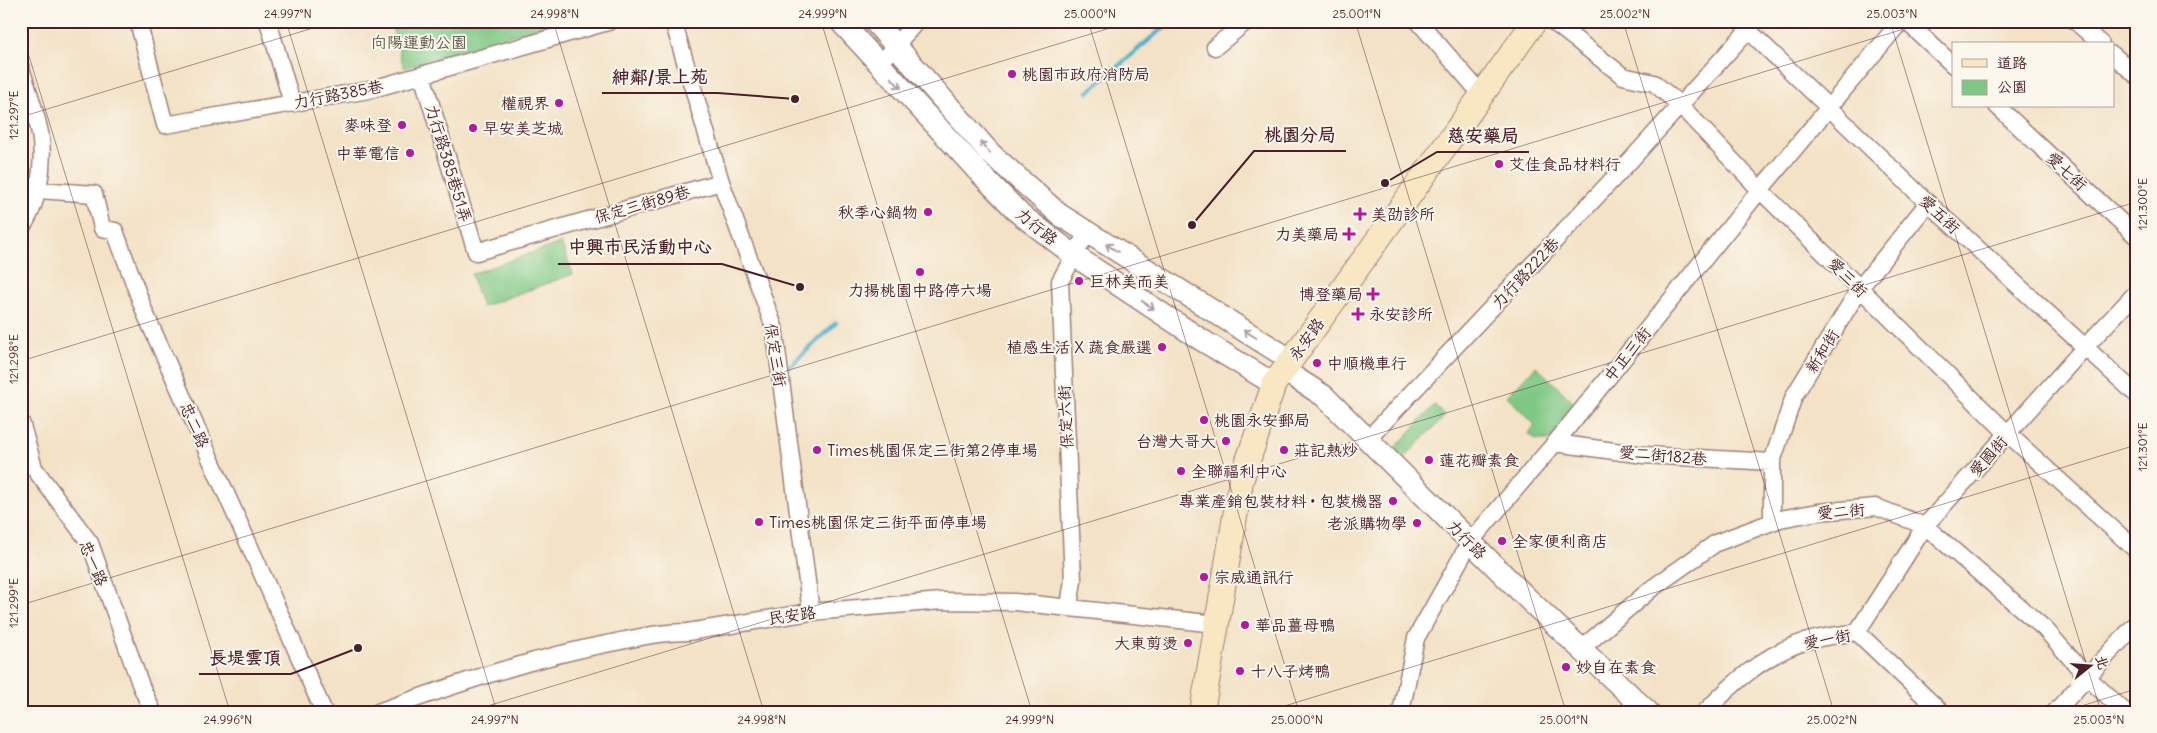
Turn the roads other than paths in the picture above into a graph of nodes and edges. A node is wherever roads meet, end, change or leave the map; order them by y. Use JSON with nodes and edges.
{"nodes":[{"id":1,"x":138,"y":21,"type":"edge"},
{"id":2,"x":268,"y":21,"type":"edge"},
{"id":3,"x":611,"y":21,"type":"edge"},
{"id":4,"x":673,"y":21,"type":"edge"},
{"id":5,"x":840,"y":21,"type":"edge"},
{"id":6,"x":874,"y":21,"type":"edge"},
{"id":7,"x":917,"y":21,"type":"edge"},
{"id":8,"x":1247,"y":21,"type":"edge"},
{"id":9,"x":1418,"y":21,"type":"edge"},
{"id":10,"x":1535,"y":21,"type":"edge"},
{"id":11,"x":1552,"y":21,"type":"edge"},
{"id":12,"x":1901,"y":21,"type":"edge"},
{"id":13,"x":1906,"y":21,"type":"edge"},
{"id":14,"x":2075,"y":21,"type":"edge"},
{"id":15,"x":1748,"y":30,"type":"joint"},
{"id":16,"x":2099,"y":42,"type":"edge"},
{"id":17,"x":896,"y":45,"type":"junction"},
{"id":18,"x":1215,"y":47,"type":"dead end"},
{"id":19,"x":2114,"y":56,"type":"edge"},
{"id":20,"x":879,"y":64,"type":"junction"},
{"id":21,"x":1952,"y":64,"type":"edge"},
{"id":22,"x":21,"y":68,"type":"edge"},
{"id":23,"x":422,"y":75,"type":"junction"},
{"id":24,"x":2136,"y":75,"type":"edge"},
{"id":25,"x":1482,"y":95,"type":"junction"},
{"id":26,"x":292,"y":103,"type":"junction"},
{"id":27,"x":1679,"y":104,"type":"junction"},
{"id":28,"x":1828,"y":107,"type":"junction"},
{"id":29,"x":1999,"y":108,"type":"edge"},
{"id":30,"x":721,"y":182,"type":"junction"},
{"id":31,"x":39,"y":190,"type":"junction"},
{"id":32,"x":1760,"y":190,"type":"junction"},
{"id":33,"x":1928,"y":203,"type":"junction"},
{"id":34,"x":21,"y":229,"type":"edge"},
{"id":35,"x":1087,"y":233,"type":"junction"},
{"id":36,"x":2136,"y":236,"type":"edge"},
{"id":37,"x":476,"y":252,"type":"joint"},
{"id":38,"x":1075,"y":256,"type":"junction"},
{"id":39,"x":1860,"y":288,"type":"junction"},
{"id":40,"x":2136,"y":293,"type":"edge"},
{"id":41,"x":2085,"y":347,"type":"junction"},
{"id":42,"x":1283,"y":371,"type":"junction"},
{"id":43,"x":2136,"y":394,"type":"edge"},
{"id":44,"x":21,"y":422,"type":"edge"},
{"id":45,"x":2007,"y":433,"type":"junction"},
{"id":46,"x":1368,"y":439,"type":"junction"},
{"id":47,"x":1555,"y":443,"type":"junction"},
{"id":48,"x":1772,"y":462,"type":"junction"},
{"id":49,"x":1772,"y":522,"type":"junction"},
{"id":50,"x":1925,"y":526,"type":"junction"},
{"id":51,"x":1470,"y":542,"type":"junction"},
{"id":52,"x":2136,"y":550,"type":"edge"},
{"id":53,"x":1068,"y":607,"type":"junction"},
{"id":54,"x":811,"y":612,"type":"junction"},
{"id":55,"x":1216,"y":624,"type":"junction"},
{"id":56,"x":2136,"y":624,"type":"edge"},
{"id":57,"x":1857,"y":632,"type":"junction"},
{"id":58,"x":1582,"y":648,"type":"junction"},
{"id":59,"x":2088,"y":678,"type":"junction"},
{"id":60,"x":153,"y":712,"type":"edge"},
{"id":61,"x":324,"y":712,"type":"edge"},
{"id":62,"x":378,"y":712,"type":"edge"},
{"id":63,"x":1202,"y":712,"type":"edge"},
{"id":64,"x":1401,"y":712,"type":"edge"},
{"id":65,"x":1648,"y":712,"type":"edge"},
{"id":66,"x":1705,"y":712,"type":"edge"},
{"id":67,"x":1941,"y":712,"type":"edge"},
{"id":68,"x":2055,"y":712,"type":"edge"},
{"id":69,"x":2125,"y":712,"type":"edge"}],
"edges":[{"from":1,"to":26,"type":"street","name":"力行路385巷"},
{"from":2,"to":26,"type":"street"},
{"from":3,"to":23,"type":"street","name":"力行路385巷"},
{"from":4,"to":30,"type":"street","name":"保定三街"},
{"from":5,"to":20,"type":"street","name":"力行路"},
{"from":6,"to":17,"type":"street","name":"力行路"},
{"from":7,"to":17,"type":"street"},
{"from":8,"to":18,"type":"street"},
{"from":9,"to":25,"type":"street"},
{"from":10,"to":25,"type":"main road","name":"永安路"},
{"from":11,"to":27,"type":"street","name":"愛三街"},
{"from":12,"to":28,"type":"street","name":"中正三街"},
{"from":13,"to":21,"type":"street"},
{"from":14,"to":16,"type":"street"},
{"from":15,"to":27,"type":"street","name":"力行路222巷"},
{"from":15,"to":28,"type":"street","name":"愛五街"},
{"from":17,"to":20,"type":"street"},
{"from":35,"to":17,"type":"street","name":"力行路","one_way":true},
{"from":19,"to":24,"type":"street"},
{"from":20,"to":38,"type":"street","name":"力行路","one_way":true},
{"from":22,"to":31,"type":"street"},
{"from":23,"to":26,"type":"street","name":"力行路385巷"},
{"from":23,"to":37,"type":"street","name":"力行路385巷51弄"},
{"from":25,"to":42,"type":"main road","name":"永安路"},
{"from":27,"to":32,"type":"street","name":"愛三街"},
{"from":27,"to":46,"type":"street","name":"力行路222巷"},
{"from":28,"to":32,"type":"street","name":"中正三街"},
{"from":28,"to":33,"type":"street","name":"愛五街"},
{"from":29,"to":36,"type":"street","name":"愛七街"},
{"from":30,"to":37,"type":"street","name":"保定三街89巷"},
{"from":30,"to":54,"type":"street","name":"保定三街"},
{"from":31,"to":34,"type":"street"},
{"from":31,"to":61,"type":"street","name":"忠二路"},
{"from":32,"to":39,"type":"street","name":"愛三街"},
{"from":32,"to":47,"type":"street","name":"中正三街"},
{"from":33,"to":39,"type":"street","name":"新和街"},
{"from":33,"to":41,"type":"street","name":"愛五街"},
{"from":35,"to":38,"type":"street","name":"保定六街"},
{"from":42,"to":35,"type":"street","name":"力行路","one_way":true},
{"from":38,"to":42,"type":"street","name":"力行路","one_way":true},
{"from":38,"to":53,"type":"street","name":"保定六街"},
{"from":39,"to":45,"type":"street","name":"愛三街"},
{"from":39,"to":48,"type":"street","name":"新和街"},
{"from":40,"to":41,"type":"street","name":"愛國街"},
{"from":41,"to":43,"type":"street","name":"愛五街"},
{"from":41,"to":45,"type":"street","name":"愛國街"},
{"from":42,"to":46,"type":"street","name":"力行路"},
{"from":42,"to":55,"type":"main road","name":"永安路"},
{"from":44,"to":60,"type":"street","name":"忠一路"},
{"from":45,"to":50,"type":"street","name":"愛國街"},
{"from":45,"to":52,"type":"street","name":"愛三街"},
{"from":46,"to":51,"type":"street","name":"力行路"},
{"from":47,"to":48,"type":"street","name":"愛二街182巷"},
{"from":47,"to":51,"type":"street","name":"中正三街"},
{"from":48,"to":49,"type":"street","name":"新和街"},
{"from":49,"to":50,"type":"street","name":"愛二街"},
{"from":49,"to":58,"type":"street","name":"愛二街"},
{"from":50,"to":57,"type":"street","name":"愛國街"},
{"from":50,"to":59,"type":"street","name":"愛二街"},
{"from":51,"to":58,"type":"street","name":"力行路"},
{"from":51,"to":64,"type":"street","name":"中正三街"},
{"from":53,"to":54,"type":"street","name":"民安路"},
{"from":53,"to":55,"type":"street","name":"民安路"},
{"from":54,"to":62,"type":"street","name":"民安路"},
{"from":55,"to":63,"type":"main road","name":"永安路"},
{"from":56,"to":59,"type":"street"},
{"from":57,"to":66,"type":"street","name":"愛一街"},
{"from":57,"to":67,"type":"street","name":"愛一街"},
{"from":58,"to":65,"type":"street","name":"力行路"},
{"from":59,"to":68,"type":"street"},
{"from":59,"to":69,"type":"street","name":"愛二街"}]}
